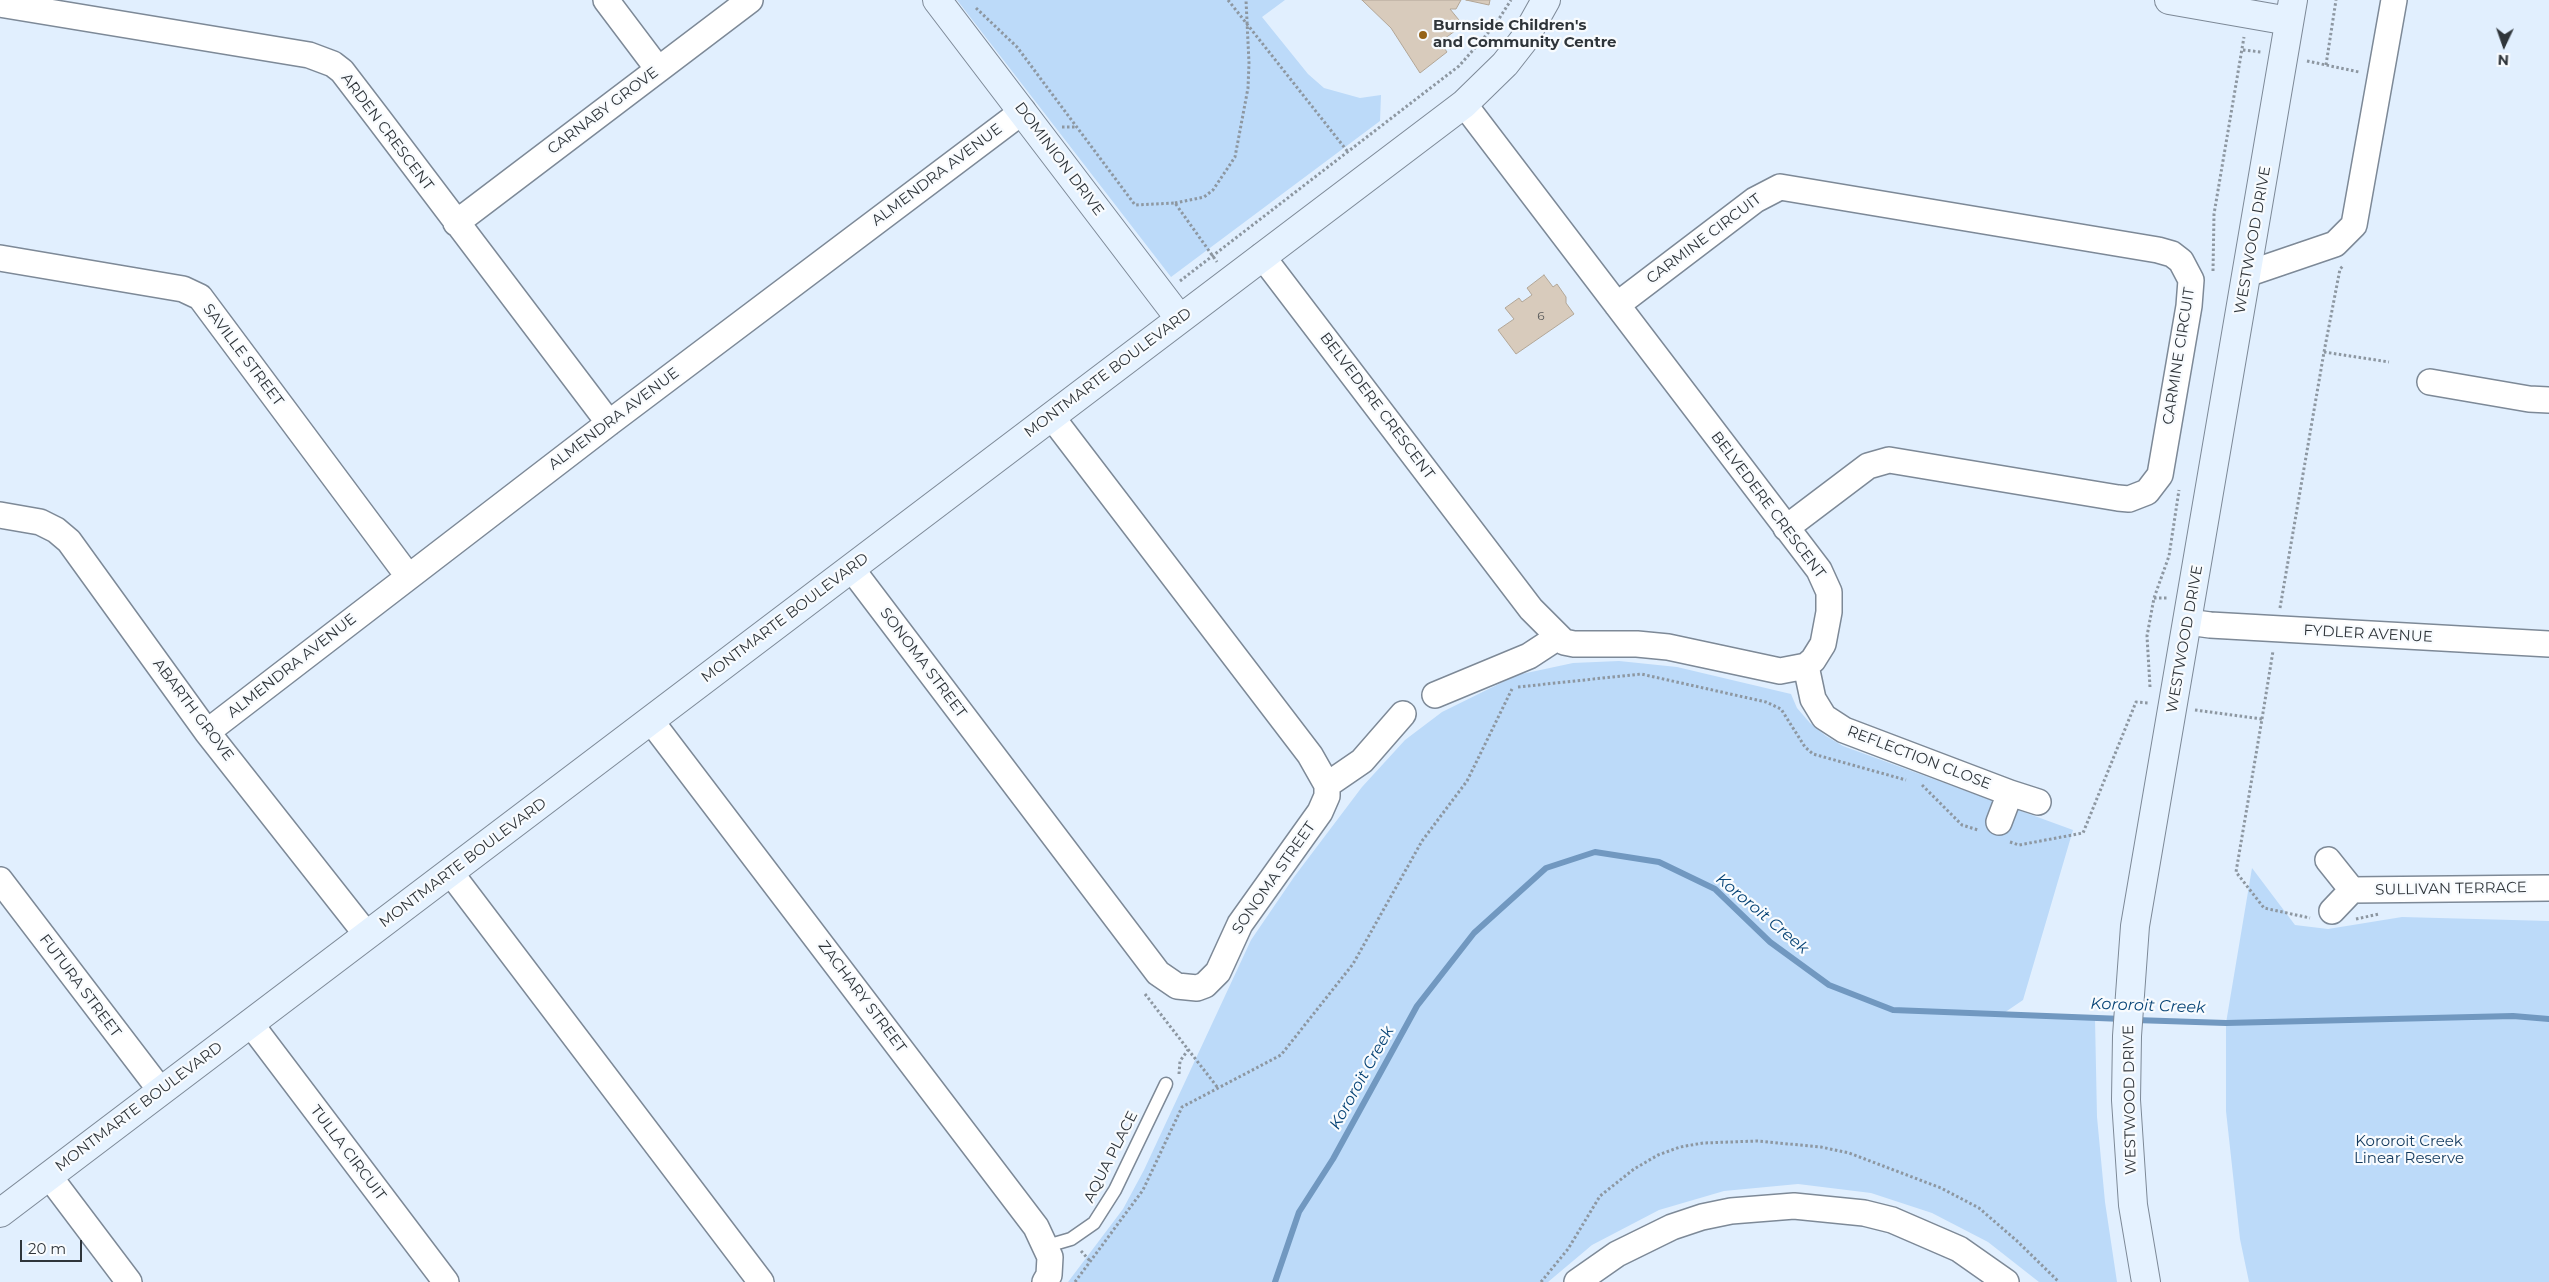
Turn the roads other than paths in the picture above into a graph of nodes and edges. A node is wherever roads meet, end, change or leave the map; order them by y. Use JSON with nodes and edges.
{"nodes":[{"id":1,"x":606,"y":0,"type":"edge"},
{"id":2,"x":750,"y":0,"type":"edge"},
{"id":3,"x":938,"y":0,"type":"edge"},
{"id":4,"x":1546,"y":0,"type":"edge"},
{"id":5,"x":2169,"y":0,"type":"edge"},
{"id":6,"x":2394,"y":0,"type":"edge"},
{"id":7,"x":0,"y":4,"type":"edge"},
{"id":8,"x":2291,"y":10,"type":"edge"},
{"id":9,"x":658,"y":69,"type":"junction"},
{"id":10,"x":1464,"y":104,"type":"junction"},
{"id":11,"x":1023,"y":111,"type":"junction"},
{"id":12,"x":456,"y":222,"type":"junction"},
{"id":13,"x":1262,"y":256,"type":"junction"},
{"id":14,"x":0,"y":258,"type":"edge"},
{"id":15,"x":2247,"y":274,"type":"junction"},
{"id":16,"x":1617,"y":305,"type":"junction"},
{"id":17,"x":1180,"y":319,"type":"junction"},
{"id":18,"x":2430,"y":382,"type":"dead end"},
{"id":19,"x":2549,"y":400,"type":"edge"},
{"id":20,"x":1051,"y":416,"type":"junction"},
{"id":21,"x":609,"y":423,"type":"junction"},
{"id":22,"x":0,"y":516,"type":"edge"},
{"id":23,"x":1786,"y":528,"type":"junction"},
{"id":24,"x":851,"y":568,"type":"junction"},
{"id":25,"x":408,"y":576,"type":"junction"},
{"id":26,"x":2188,"y":622,"type":"junction"},
{"id":27,"x":1558,"y":637,"type":"junction"},
{"id":28,"x":2549,"y":644,"type":"edge"},
{"id":29,"x":1806,"y":666,"type":"junction"},
{"id":30,"x":1435,"y":696,"type":"dead end"},
{"id":31,"x":1403,"y":714,"type":"dead end"},
{"id":32,"x":651,"y":721,"type":"junction"},
{"id":33,"x":207,"y":732,"type":"junction"},
{"id":34,"x":1327,"y":785,"type":"junction"},
{"id":35,"x":2010,"y":793,"type":"junction"},
{"id":36,"x":2038,"y":802,"type":"dead end"},
{"id":37,"x":1996,"y":832,"type":"road end"},
{"id":38,"x":2328,"y":860,"type":"dead end"},
{"id":39,"x":450,"y":872,"type":"junction"},
{"id":40,"x":0,"y":880,"type":"edge"},
{"id":41,"x":2549,"y":888,"type":"edge"},
{"id":42,"x":2352,"y":890,"type":"junction"},
{"id":43,"x":2332,"y":911,"type":"dead end"},
{"id":44,"x":367,"y":935,"type":"junction"},
{"id":45,"x":250,"y":1023,"type":"junction"},
{"id":46,"x":1166,"y":1084,"type":"road end"},
{"id":47,"x":161,"y":1091,"type":"junction"},
{"id":48,"x":48,"y":1176,"type":"junction"},
{"id":49,"x":0,"y":1212,"type":"edge"},
{"id":50,"x":1046,"y":1246,"type":"junction"},
{"id":51,"x":129,"y":1282,"type":"edge"},
{"id":52,"x":446,"y":1282,"type":"edge"},
{"id":53,"x":761,"y":1282,"type":"edge"},
{"id":54,"x":1045,"y":1282,"type":"edge"},
{"id":55,"x":1577,"y":1282,"type":"edge"},
{"id":56,"x":2006,"y":1282,"type":"edge"},
{"id":57,"x":2146,"y":1282,"type":"edge"}],
"edges":[{"from":1,"to":9,"type":"street"},
{"from":2,"to":9,"type":"street","name":"CARNABY GROVE"},
{"from":3,"to":11,"type":"street","name":"DOMINION DRIVE"},
{"from":4,"to":10,"type":"street","name":"MONTMARTE BOULEVARD"},
{"from":5,"to":8,"type":"street"},
{"from":6,"to":15,"type":"street"},
{"from":7,"to":12,"type":"street","name":"ARDEN CRESCENT"},
{"from":8,"to":15,"type":"street","name":"WESTWOOD DRIVE"},
{"from":9,"to":12,"type":"street","name":"CARNABY GROVE"},
{"from":10,"to":13,"type":"street","name":"MONTMARTE BOULEVARD"},
{"from":10,"to":16,"type":"street","name":"BELVEDERE CRESCENT"},
{"from":11,"to":17,"type":"street","name":"DOMINION DRIVE"},
{"from":11,"to":21,"type":"street","name":"ALMENDRA AVENUE"},
{"from":12,"to":21,"type":"street","name":"ARDEN CRESCENT"},
{"from":13,"to":17,"type":"street","name":"MONTMARTE BOULEVARD"},
{"from":13,"to":27,"type":"street","name":"BELVEDERE CRESCENT"},
{"from":14,"to":25,"type":"street","name":"SAVILLE STREET"},
{"from":15,"to":26,"type":"street","name":"WESTWOOD DRIVE"},
{"from":16,"to":23,"type":"street","name":"BELVEDERE CRESCENT"},
{"from":16,"to":23,"type":"street","name":"CARMINE CIRCUIT"},
{"from":17,"to":20,"type":"street","name":"MONTMARTE BOULEVARD"},
{"from":18,"to":19,"type":"street"},
{"from":20,"to":24,"type":"street","name":"MONTMARTE BOULEVARD"},
{"from":20,"to":34,"type":"street"},
{"from":21,"to":25,"type":"street","name":"ALMENDRA AVENUE"},
{"from":22,"to":33,"type":"street","name":"ABARTH GROVE"},
{"from":23,"to":29,"type":"street","name":"BELVEDERE CRESCENT"},
{"from":24,"to":32,"type":"street","name":"MONTMARTE BOULEVARD"},
{"from":24,"to":34,"type":"street","name":"SONOMA STREET"},
{"from":25,"to":33,"type":"street","name":"ALMENDRA AVENUE"},
{"from":26,"to":28,"type":"street","name":"FYDLER AVENUE"},
{"from":26,"to":57,"type":"street","name":"WESTWOOD DRIVE"},
{"from":27,"to":29,"type":"street","name":"BELVEDERE CRESCENT"},
{"from":27,"to":30,"type":"street"},
{"from":29,"to":35,"type":"street","name":"REFLECTION CLOSE"},
{"from":31,"to":34,"type":"street"},
{"from":32,"to":39,"type":"street","name":"MONTMARTE BOULEVARD"},
{"from":32,"to":50,"type":"street","name":"ZACHARY STREET"},
{"from":33,"to":44,"type":"street","name":"ABARTH GROVE"},
{"from":35,"to":36,"type":"street"},
{"from":35,"to":37,"type":"street"},
{"from":38,"to":42,"type":"street"},
{"from":39,"to":44,"type":"street","name":"MONTMARTE BOULEVARD"},
{"from":39,"to":53,"type":"street"},
{"from":40,"to":47,"type":"street","name":"FUTURA STREET"},
{"from":41,"to":42,"type":"street","name":"SULLIVAN TERRACE"},
{"from":42,"to":43,"type":"street"},
{"from":44,"to":45,"type":"street","name":"MONTMARTE BOULEVARD"},
{"from":45,"to":47,"type":"street","name":"MONTMARTE BOULEVARD"},
{"from":45,"to":52,"type":"street","name":"TULLA CIRCUIT"},
{"from":46,"to":50,"type":"lane","name":"AQUA PLACE"},
{"from":47,"to":48,"type":"street","name":"MONTMARTE BOULEVARD"},
{"from":48,"to":49,"type":"street","name":"MONTMARTE BOULEVARD"},
{"from":48,"to":51,"type":"street"},
{"from":50,"to":54,"type":"street","name":"ZACHARY STREET"},
{"from":55,"to":56,"type":"street"}]}
